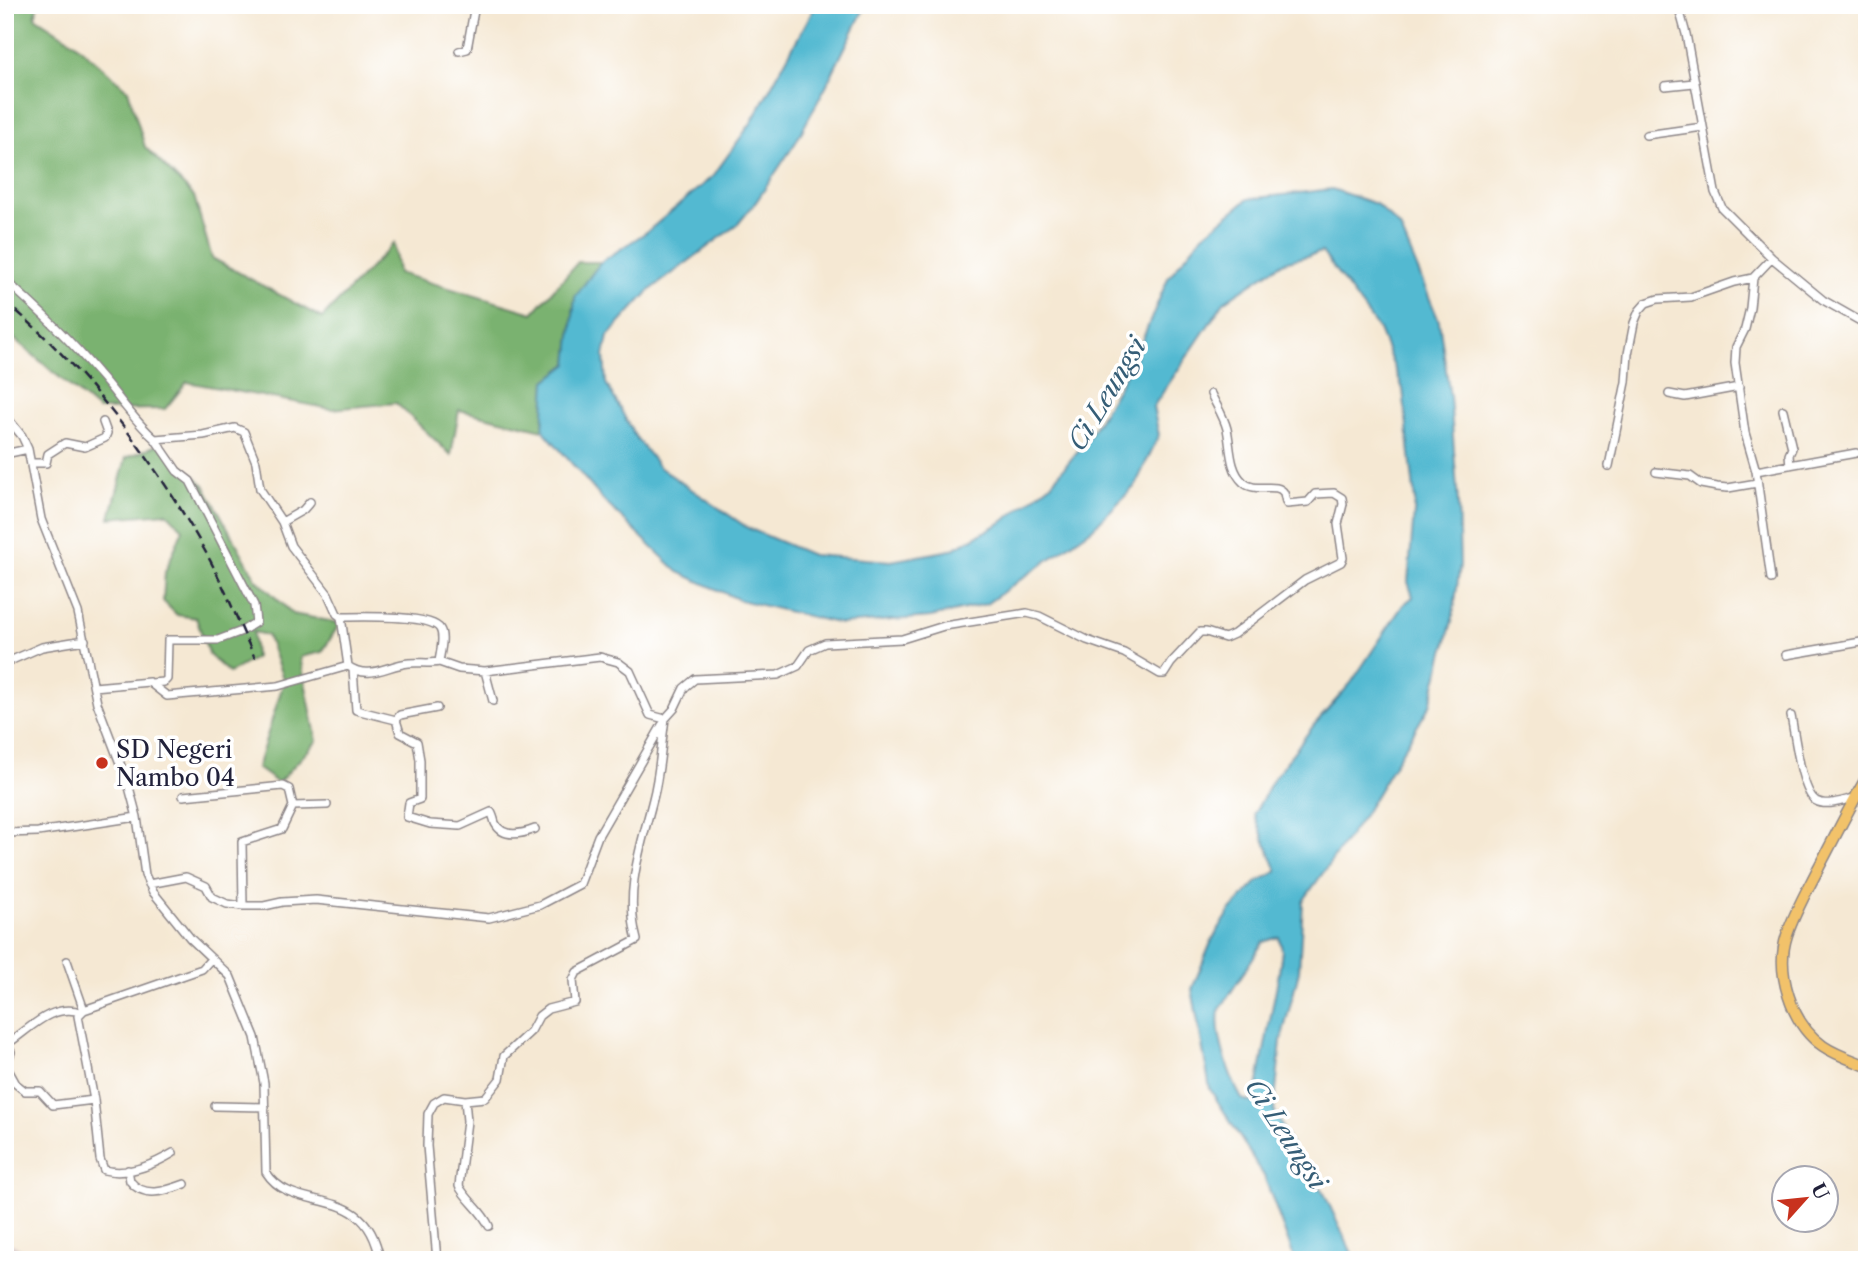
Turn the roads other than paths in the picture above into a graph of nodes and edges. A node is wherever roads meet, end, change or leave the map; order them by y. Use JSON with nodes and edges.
{"nodes":[{"id":1,"x":475,"y":5,"type":"edge"},
{"id":2,"x":1678,"y":5,"type":"edge"},
{"id":3,"x":459,"y":51,"type":"dead end"},
{"id":4,"x":1694,"y":83,"type":"junction"},
{"id":5,"x":1665,"y":86,"type":"dead end"},
{"id":6,"x":1703,"y":127,"type":"junction"},
{"id":7,"x":1646,"y":135,"type":"dead end"},
{"id":8,"x":1772,"y":258,"type":"junction"},
{"id":9,"x":1753,"y":278,"type":"junction"},
{"id":10,"x":5,"y":280,"type":"edge"},
{"id":11,"x":1867,"y":326,"type":"edge"},
{"id":12,"x":1740,"y":387,"type":"junction"},
{"id":13,"x":1211,"y":394,"type":"dead end"},
{"id":14,"x":1669,"y":394,"type":"dead end"},
{"id":15,"x":1783,"y":410,"type":"dead end"},
{"id":16,"x":5,"y":415,"type":"edge"},
{"id":17,"x":103,"y":422,"type":"dead end"},
{"id":18,"x":155,"y":439,"type":"junction"},
{"id":19,"x":28,"y":449,"type":"junction"},
{"id":20,"x":1856,"y":453,"type":"dead end"},
{"id":21,"x":5,"y":454,"type":"edge"},
{"id":22,"x":33,"y":463,"type":"junction"},
{"id":23,"x":1790,"y":465,"type":"junction"},
{"id":24,"x":1609,"y":466,"type":"dead end"},
{"id":25,"x":1756,"y":471,"type":"junction"},
{"id":26,"x":1656,"y":472,"type":"dead end"},
{"id":27,"x":1757,"y":483,"type":"junction"},
{"id":28,"x":310,"y":502,"type":"dead end"},
{"id":29,"x":282,"y":522,"type":"junction"},
{"id":30,"x":1772,"y":579,"type":"dead end"},
{"id":31,"x":341,"y":617,"type":"junction"},
{"id":32,"x":85,"y":640,"type":"junction"},
{"id":33,"x":1867,"y":641,"type":"edge"},
{"id":34,"x":1786,"y":655,"type":"dead end"},
{"id":35,"x":439,"y":662,"type":"junction"},
{"id":36,"x":5,"y":663,"type":"edge"},
{"id":37,"x":350,"y":667,"type":"junction"},
{"id":38,"x":485,"y":671,"type":"junction"},
{"id":39,"x":151,"y":683,"type":"junction"},
{"id":40,"x":94,"y":687,"type":"junction"},
{"id":41,"x":493,"y":701,"type":"dead end"},
{"id":42,"x":438,"y":708,"type":"dead end"},
{"id":43,"x":1791,"y":716,"type":"dead end"},
{"id":44,"x":665,"y":719,"type":"junction"},
{"id":45,"x":396,"y":720,"type":"junction"},
{"id":46,"x":1867,"y":777,"type":"edge"},
{"id":47,"x":183,"y":796,"type":"dead end"},
{"id":48,"x":1855,"y":798,"type":"junction"},
{"id":49,"x":327,"y":805,"type":"dead end"},
{"id":50,"x":293,"y":806,"type":"junction"},
{"id":51,"x":137,"y":817,"type":"junction"},
{"id":52,"x":535,"y":829,"type":"dead end"},
{"id":53,"x":5,"y":833,"type":"edge"},
{"id":54,"x":149,"y":884,"type":"junction"},
{"id":55,"x":243,"y":906,"type":"junction"},
{"id":56,"x":211,"y":959,"type":"junction"},
{"id":57,"x":67,"y":961,"type":"dead end"},
{"id":58,"x":83,"y":1011,"type":"junction"},
{"id":59,"x":6,"y":1044,"type":"edge"},
{"id":60,"x":1867,"y":1066,"type":"edge"},
{"id":61,"x":94,"y":1100,"type":"junction"},
{"id":62,"x":465,"y":1100,"type":"junction"},
{"id":63,"x":215,"y":1106,"type":"dead end"},
{"id":64,"x":265,"y":1107,"type":"junction"},
{"id":65,"x":173,"y":1153,"type":"dead end"},
{"id":66,"x":128,"y":1170,"type":"junction"},
{"id":67,"x":185,"y":1184,"type":"dead end"},
{"id":68,"x":489,"y":1226,"type":"dead end"},
{"id":69,"x":380,"y":1260,"type":"edge"},
{"id":70,"x":437,"y":1260,"type":"edge"}],
"edges":[{"from":1,"to":3,"type":"street"},
{"from":2,"to":4,"type":"street"},
{"from":4,"to":5,"type":"street"},
{"from":4,"to":6,"type":"street"},
{"from":6,"to":7,"type":"street"},
{"from":6,"to":8,"type":"street"},
{"from":8,"to":9,"type":"street"},
{"from":8,"to":11,"type":"street"},
{"from":9,"to":12,"type":"street"},
{"from":9,"to":24,"type":"street"},
{"from":10,"to":18,"type":"street"},
{"from":12,"to":14,"type":"street"},
{"from":12,"to":25,"type":"street"},
{"from":13,"to":44,"type":"street"},
{"from":15,"to":23,"type":"street"},
{"from":16,"to":19,"type":"street"},
{"from":17,"to":22,"type":"street"},
{"from":18,"to":29,"type":"street"},
{"from":18,"to":39,"type":"street"},
{"from":19,"to":21,"type":"street"},
{"from":19,"to":22,"type":"street"},
{"from":20,"to":23,"type":"street"},
{"from":22,"to":32,"type":"street"},
{"from":23,"to":25,"type":"street"},
{"from":25,"to":27,"type":"street"},
{"from":26,"to":27,"type":"street"},
{"from":27,"to":30,"type":"street"},
{"from":28,"to":29,"type":"street"},
{"from":29,"to":31,"type":"street"},
{"from":31,"to":35,"type":"street"},
{"from":31,"to":37,"type":"street"},
{"from":32,"to":36,"type":"street"},
{"from":32,"to":40,"type":"street"},
{"from":33,"to":34,"type":"street"},
{"from":35,"to":37,"type":"street"},
{"from":35,"to":38,"type":"street"},
{"from":37,"to":39,"type":"street"},
{"from":37,"to":45,"type":"street"},
{"from":38,"to":41,"type":"street"},
{"from":38,"to":44,"type":"street"},
{"from":39,"to":40,"type":"street"},
{"from":40,"to":51,"type":"street"},
{"from":42,"to":45,"type":"street"},
{"from":43,"to":48,"type":"street"},
{"from":44,"to":55,"type":"street"},
{"from":44,"to":62,"type":"street"},
{"from":45,"to":52,"type":"street"},
{"from":46,"to":48,"type":"main road"},
{"from":47,"to":50,"type":"street"},
{"from":48,"to":60,"type":"main road"},
{"from":49,"to":50,"type":"street"},
{"from":50,"to":55,"type":"street"},
{"from":51,"to":53,"type":"street"},
{"from":51,"to":54,"type":"street"},
{"from":54,"to":55,"type":"street"},
{"from":54,"to":56,"type":"street"},
{"from":56,"to":58,"type":"street"},
{"from":56,"to":64,"type":"street"},
{"from":57,"to":58,"type":"street"},
{"from":58,"to":59,"type":"street"},
{"from":58,"to":61,"type":"street"},
{"from":59,"to":61,"type":"street"},
{"from":61,"to":66,"type":"street"},
{"from":62,"to":68,"type":"street"},
{"from":62,"to":70,"type":"street"},
{"from":63,"to":64,"type":"street"},
{"from":64,"to":69,"type":"street"},
{"from":65,"to":66,"type":"street"},
{"from":66,"to":67,"type":"street"}]}
